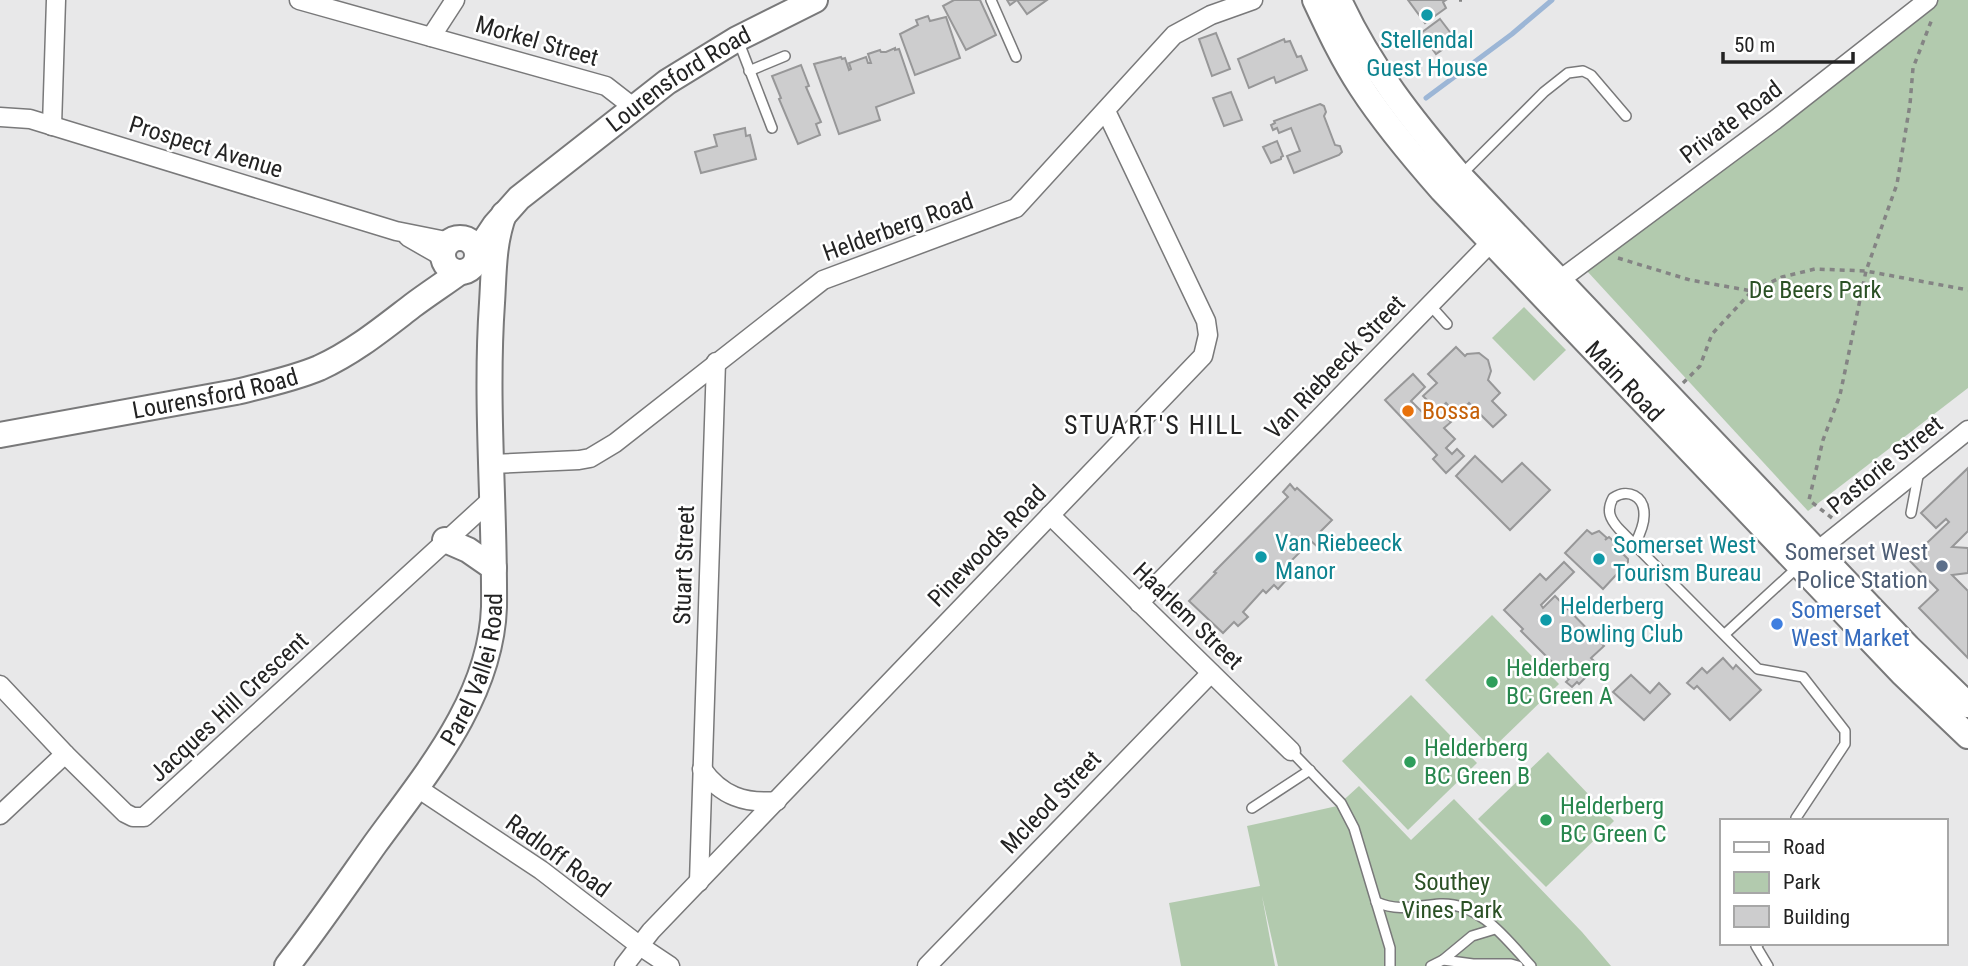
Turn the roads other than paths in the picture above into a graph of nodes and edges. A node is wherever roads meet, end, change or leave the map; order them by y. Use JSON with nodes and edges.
{"nodes":[{"id":1,"x":56,"y":0,"type":"edge"},
{"id":2,"x":455,"y":0,"type":"edge"},
{"id":3,"x":816,"y":0,"type":"edge"},
{"id":4,"x":990,"y":0,"type":"edge"},
{"id":5,"x":1253,"y":0,"type":"edge"},
{"id":6,"x":1315,"y":0,"type":"edge"},
{"id":7,"x":309,"y":1,"type":"edge"},
{"id":8,"x":1342,"y":1,"type":"edge"},
{"id":9,"x":1926,"y":2,"type":"edge"},
{"id":10,"x":431,"y":37,"type":"junction"},
{"id":11,"x":737,"y":39,"type":"junction"},
{"id":12,"x":785,"y":56,"type":"dead end"},
{"id":13,"x":1016,"y":57,"type":"dead end"},
{"id":14,"x":749,"y":71,"type":"junction"},
{"id":15,"x":634,"y":107,"type":"junction"},
{"id":16,"x":1106,"y":111,"type":"junction"},
{"id":17,"x":1626,"y":116,"type":"dead end"},
{"id":18,"x":0,"y":117,"type":"edge"},
{"id":19,"x":52,"y":126,"type":"junction"},
{"id":20,"x":772,"y":128,"type":"dead end"},
{"id":21,"x":1460,"y":176,"type":"junction"},
{"id":22,"x":512,"y":206,"type":"junction"},
{"id":23,"x":1499,"y":234,"type":"junction"},
{"id":24,"x":460,"y":256,"type":"junction"},
{"id":25,"x":1561,"y":279,"type":"junction"},
{"id":26,"x":493,"y":285,"type":"junction"},
{"id":27,"x":1430,"y":305,"type":"junction"},
{"id":28,"x":490,"y":320,"type":"junction"},
{"id":29,"x":1447,"y":324,"type":"dead end"},
{"id":30,"x":716,"y":362,"type":"junction"},
{"id":31,"x":1968,"y":430,"type":"edge"},
{"id":32,"x":0,"y":435,"type":"edge"},
{"id":33,"x":491,"y":464,"type":"junction"},
{"id":34,"x":1919,"y":469,"type":"junction"},
{"id":35,"x":493,"y":498,"type":"junction"},
{"id":36,"x":1911,"y":513,"type":"dead end"},
{"id":37,"x":1050,"y":515,"type":"junction"},
{"id":38,"x":445,"y":540,"type":"junction"},
{"id":39,"x":1635,"y":544,"type":"junction"},
{"id":40,"x":1809,"y":558,"type":"junction"},
{"id":41,"x":494,"y":568,"type":"junction"},
{"id":42,"x":1139,"y":603,"type":"junction"},
{"id":43,"x":1725,"y":634,"type":"junction"},
{"id":44,"x":1211,"y":673,"type":"junction"},
{"id":45,"x":0,"y":685,"type":"edge"},
{"id":46,"x":1968,"y":705,"type":"edge"},
{"id":47,"x":1968,"y":736,"type":"edge"},
{"id":48,"x":1291,"y":751,"type":"joint"},
{"id":49,"x":65,"y":754,"type":"junction"},
{"id":50,"x":702,"y":769,"type":"junction"},
{"id":51,"x":1310,"y":770,"type":"junction"},
{"id":52,"x":416,"y":788,"type":"junction"},
{"id":53,"x":777,"y":801,"type":"junction"},
{"id":54,"x":1252,"y":808,"type":"dead end"},
{"id":55,"x":0,"y":816,"type":"edge"},
{"id":56,"x":1797,"y":819,"type":"edge"},
{"id":57,"x":699,"y":882,"type":"junction"},
{"id":58,"x":1376,"y":902,"type":"junction"},
{"id":59,"x":1495,"y":929,"type":"junction"},
{"id":60,"x":1757,"y":945,"type":"edge"},
{"id":61,"x":640,"y":946,"type":"junction"},
{"id":62,"x":1443,"y":960,"type":"junction"},
{"id":63,"x":287,"y":966,"type":"edge"},
{"id":64,"x":624,"y":966,"type":"edge"},
{"id":65,"x":670,"y":966,"type":"edge"},
{"id":66,"x":927,"y":966,"type":"edge"},
{"id":67,"x":1390,"y":966,"type":"edge"},
{"id":68,"x":1431,"y":966,"type":"edge"},
{"id":69,"x":1518,"y":966,"type":"edge"},
{"id":70,"x":1531,"y":966,"type":"edge"},
{"id":71,"x":1768,"y":966,"type":"edge"}],
"edges":[{"from":1,"to":19,"type":"street"},
{"from":2,"to":10,"type":"street"},
{"from":3,"to":11,"type":"main road","name":"Lourensford Road"},
{"from":4,"to":13,"type":"lane"},
{"from":5,"to":16,"type":"street","name":"Helderberg Road"},
{"from":6,"to":23,"type":"main road","name":"Main Road"},
{"from":7,"to":10,"type":"street","name":"Morkel Street"},
{"from":8,"to":21,"type":"main road","name":"Main Road"},
{"from":9,"to":25,"type":"street","name":"Private Road"},
{"from":10,"to":15,"type":"street","name":"Morkel Street"},
{"from":11,"to":14,"type":"lane"},
{"from":11,"to":15,"type":"main road","name":"Lourensford Road"},
{"from":12,"to":14,"type":"lane"},
{"from":14,"to":20,"type":"lane"},
{"from":15,"to":22,"type":"main road","name":"Lourensford Road"},
{"from":16,"to":30,"type":"street","name":"Helderberg Road"},
{"from":16,"to":37,"type":"street","name":"Pinewoods Road"},
{"from":17,"to":21,"type":"lane"},
{"from":18,"to":19,"type":"street","name":"Prospect Avenue"},
{"from":19,"to":24,"type":"street","name":"Prospect Avenue"},
{"from":21,"to":23,"type":"main road","name":"Main Road"},
{"from":22,"to":24,"type":"main road","name":"Lourensford Road"},
{"from":22,"to":26,"type":"main road","name":"Parel Vallei Road"},
{"from":23,"to":25,"type":"main road","name":"Main Road"},
{"from":23,"to":27,"type":"street","name":"Van Riebeeck Street"},
{"from":23,"to":40,"type":"main road","name":"Main Road"},
{"from":24,"to":26,"type":"main road"},
{"from":24,"to":28,"type":"main road","name":"Parel Vallei Road"},
{"from":24,"to":32,"type":"main road","name":"Lourensford Road"},
{"from":25,"to":40,"type":"main road","name":"Main Road"},
{"from":26,"to":28,"type":"main road","name":"Parel Vallei Road"},
{"from":27,"to":29,"type":"lane"},
{"from":27,"to":42,"type":"street","name":"Van Riebeeck Street"},
{"from":28,"to":33,"type":"main road","name":"Parel Vallei Road"},
{"from":30,"to":33,"type":"street","name":"Helderberg Road"},
{"from":30,"to":50,"type":"street","name":"Stuart Street"},
{"from":31,"to":34,"type":"street","name":"Pastorie Street"},
{"from":33,"to":35,"type":"main road","name":"Parel Vallei Road"},
{"from":34,"to":36,"type":"lane"},
{"from":34,"to":40,"type":"street","name":"Pastorie Street"},
{"from":35,"to":38,"type":"street","name":"Jacques Hill Crescent"},
{"from":35,"to":41,"type":"main road","name":"Parel Vallei Road"},
{"from":37,"to":42,"type":"street","name":"Haarlem Street"},
{"from":37,"to":53,"type":"street","name":"Pinewoods Road"},
{"from":38,"to":41,"type":"main road"},
{"from":38,"to":49,"type":"street","name":"Jacques Hill Crescent"},
{"from":39,"to":39,"type":"lane"},
{"from":39,"to":43,"type":"lane"},
{"from":40,"to":43,"type":"lane"},
{"from":40,"to":46,"type":"main road","name":"Main Road"},
{"from":40,"to":47,"type":"main road","name":"Main Road"},
{"from":41,"to":52,"type":"main road","name":"Parel Vallei Road"},
{"from":42,"to":44,"type":"street","name":"Haarlem Street"},
{"from":43,"to":56,"type":"lane"},
{"from":44,"to":48,"type":"street","name":"Haarlem Street"},
{"from":44,"to":66,"type":"street","name":"Mcleod Street"},
{"from":45,"to":49,"type":"street","name":"Jacques Hill Crescent"},
{"from":48,"to":51,"type":"lane"},
{"from":49,"to":55,"type":"street"},
{"from":50,"to":53,"type":"street"},
{"from":50,"to":57,"type":"street","name":"Stuart Street"},
{"from":51,"to":54,"type":"lane"},
{"from":51,"to":58,"type":"lane"},
{"from":52,"to":61,"type":"street","name":"Radloff Road"},
{"from":52,"to":63,"type":"main road","name":"Parel Vallei Road"},
{"from":53,"to":57,"type":"street","name":"Pinewoods Road"},
{"from":57,"to":61,"type":"street","name":"Pinewoods Road"},
{"from":58,"to":59,"type":"lane"},
{"from":58,"to":67,"type":"lane"},
{"from":59,"to":62,"type":"lane"},
{"from":59,"to":70,"type":"lane"},
{"from":60,"to":71,"type":"lane"},
{"from":61,"to":64,"type":"street","name":"Pinewoods Road"},
{"from":61,"to":65,"type":"street","name":"Radloff Road"},
{"from":62,"to":68,"type":"lane"},
{"from":62,"to":69,"type":"lane"}]}
